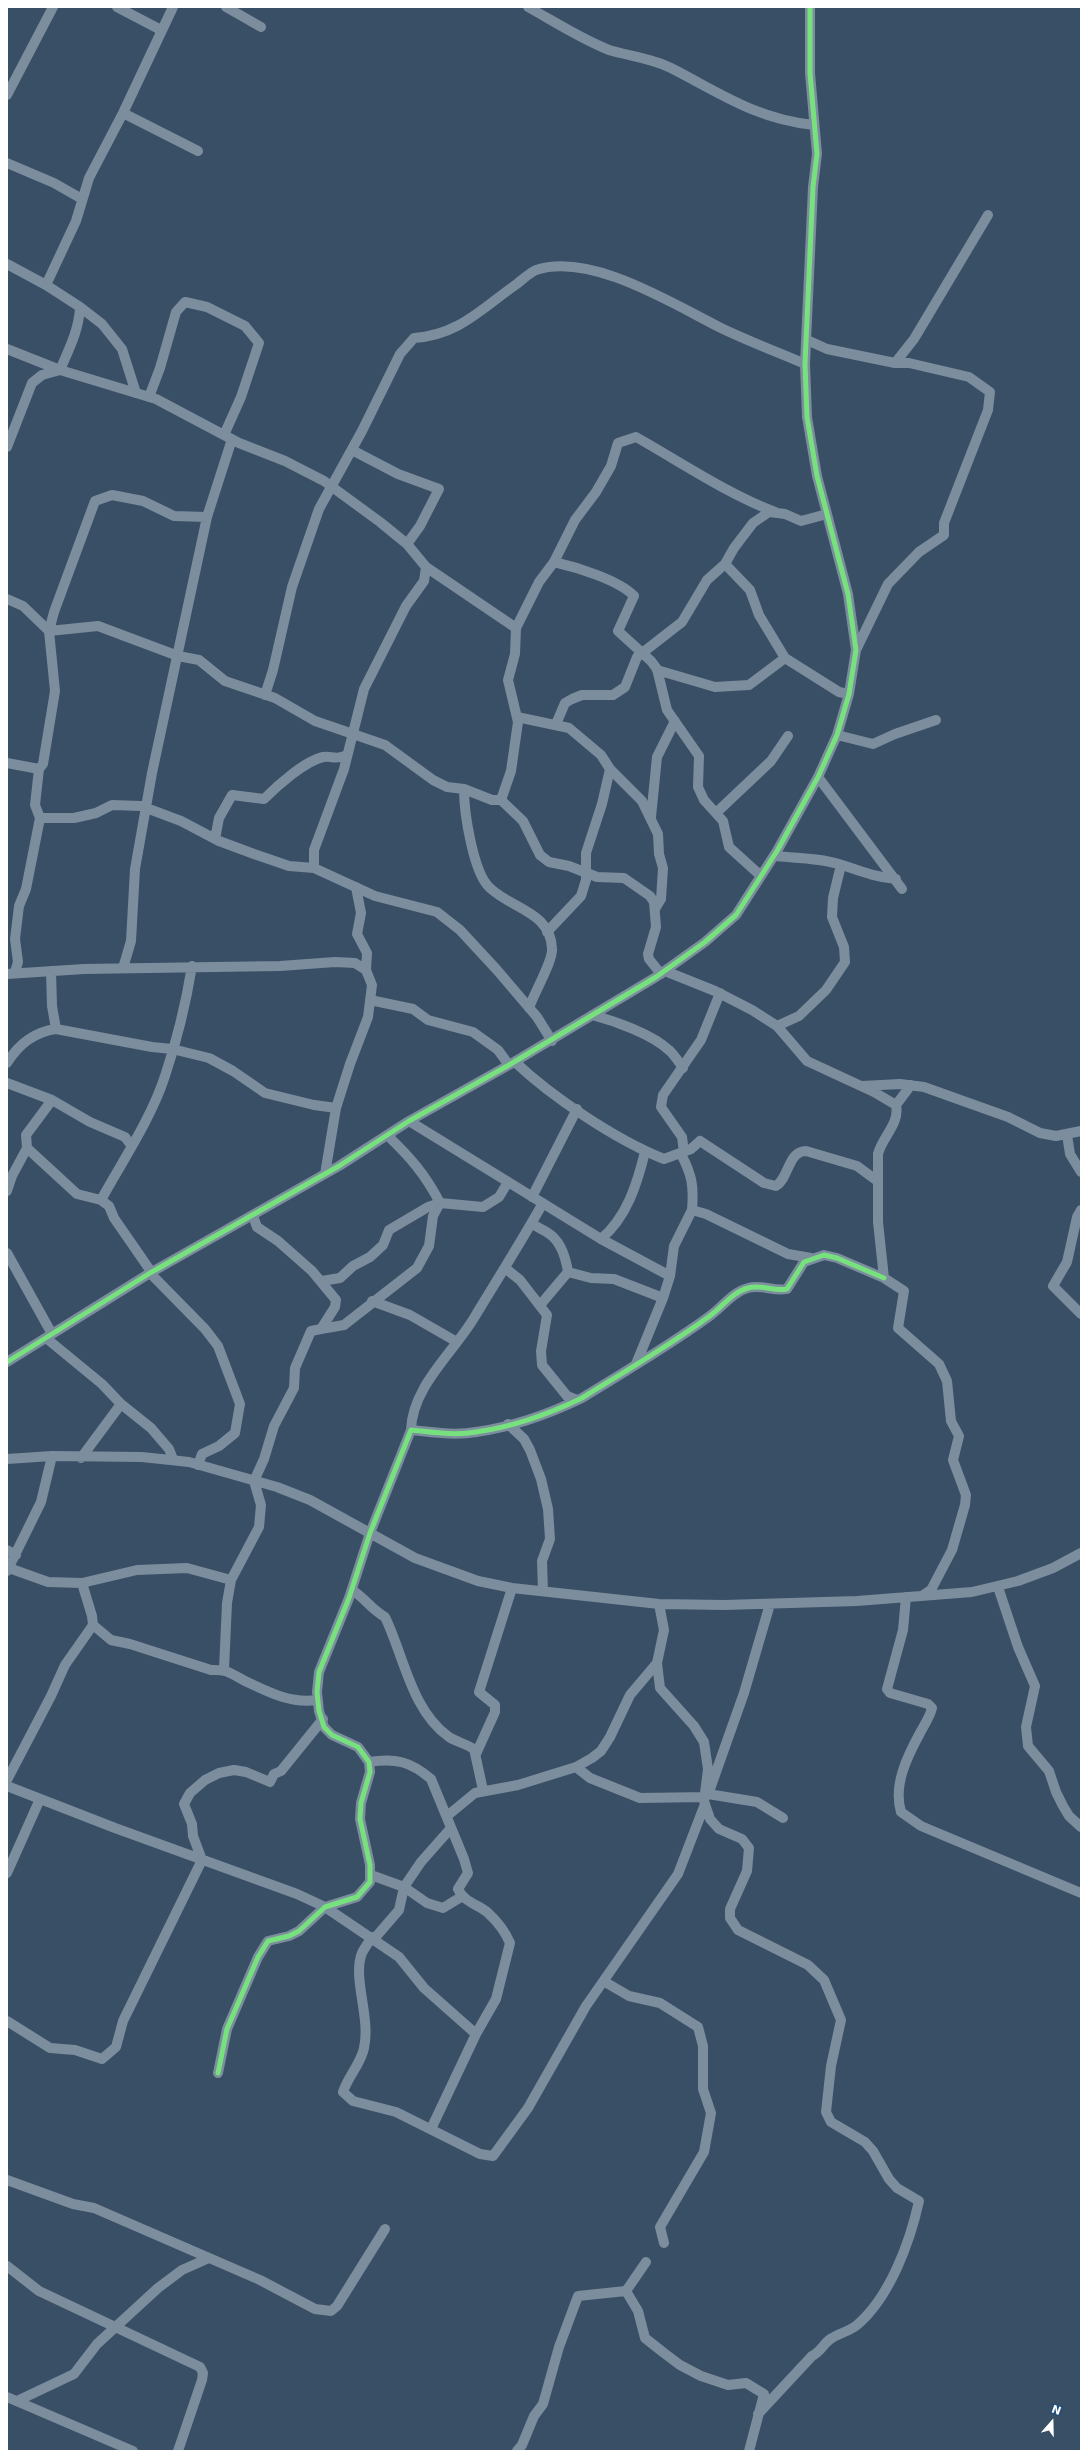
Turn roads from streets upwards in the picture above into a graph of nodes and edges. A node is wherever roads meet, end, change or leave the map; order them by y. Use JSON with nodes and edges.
{"nodes":[{"id":1,"x":53,"y":7,"type":"edge"},
{"id":2,"x":117,"y":7,"type":"edge"},
{"id":3,"x":173,"y":7,"type":"edge"},
{"id":4,"x":226,"y":7,"type":"edge"},
{"id":5,"x":528,"y":7,"type":"edge"},
{"id":6,"x":810,"y":7,"type":"edge"},
{"id":7,"x":261,"y":26,"type":"dead end"},
{"id":8,"x":161,"y":30,"type":"junction"},
{"id":9,"x":7,"y":95,"type":"edge"},
{"id":10,"x":123,"y":113,"type":"junction"},
{"id":11,"x":814,"y":125,"type":"junction"},
{"id":12,"x":198,"y":151,"type":"dead end"},
{"id":13,"x":7,"y":163,"type":"edge"},
{"id":14,"x":82,"y":199,"type":"junction"},
{"id":15,"x":988,"y":215,"type":"dead end"},
{"id":16,"x":7,"y":264,"type":"edge"},
{"id":17,"x":46,"y":285,"type":"junction"},
{"id":18,"x":80,"y":307,"type":"junction"},
{"id":19,"x":806,"y":340,"type":"junction"},
{"id":20,"x":7,"y":349,"type":"edge"},
{"id":21,"x":895,"y":363,"type":"junction"},
{"id":22,"x":805,"y":364,"type":"junction"},
{"id":23,"x":60,"y":370,"type":"junction"},
{"id":24,"x":136,"y":393,"type":"junction"},
{"id":25,"x":149,"y":397,"type":"junction"},
{"id":26,"x":228,"y":437,"type":"junction"},
{"id":27,"x":7,"y":447,"type":"edge"},
{"id":28,"x":352,"y":450,"type":"junction"},
{"id":29,"x":332,"y":487,"type":"junction"},
{"id":30,"x":775,"y":512,"type":"junction"},
{"id":31,"x":827,"y":514,"type":"junction"},
{"id":32,"x":207,"y":517,"type":"junction"},
{"id":33,"x":407,"y":544,"type":"junction"},
{"id":34,"x":554,"y":562,"type":"junction"},
{"id":35,"x":725,"y":564,"type":"junction"},
{"id":36,"x":426,"y":567,"type":"junction"},
{"id":37,"x":7,"y":599,"type":"edge"},
{"id":38,"x":516,"y":628,"type":"junction"},
{"id":39,"x":49,"y":631,"type":"junction"},
{"id":40,"x":856,"y":650,"type":"junction"},
{"id":41,"x":643,"y":654,"type":"junction"},
{"id":42,"x":178,"y":656,"type":"junction"},
{"id":43,"x":785,"y":658,"type":"junction"},
{"id":44,"x":657,"y":670,"type":"junction"},
{"id":45,"x":849,"y":694,"type":"junction"},
{"id":46,"x":265,"y":695,"type":"junction"},
{"id":47,"x":517,"y":717,"type":"junction"},
{"id":48,"x":936,"y":720,"type":"dead end"},
{"id":49,"x":675,"y":721,"type":"junction"},
{"id":50,"x":556,"y":724,"type":"junction"},
{"id":51,"x":352,"y":733,"type":"junction"},
{"id":52,"x":837,"y":735,"type":"junction"},
{"id":53,"x":788,"y":736,"type":"dead end"},
{"id":54,"x":347,"y":755,"type":"junction"},
{"id":55,"x":7,"y":763,"type":"edge"},
{"id":56,"x":39,"y":769,"type":"junction"},
{"id":57,"x":610,"y":769,"type":"junction"},
{"id":58,"x":818,"y":777,"type":"junction"},
{"id":59,"x":464,"y":789,"type":"junction"},
{"id":60,"x":501,"y":800,"type":"junction"},
{"id":61,"x":147,"y":809,"type":"junction"},
{"id":62,"x":716,"y":813,"type":"junction"},
{"id":63,"x":650,"y":817,"type":"junction"},
{"id":64,"x":40,"y":818,"type":"junction"},
{"id":65,"x":215,"y":839,"type":"junction"},
{"id":66,"x":774,"y":856,"type":"junction"},
{"id":67,"x":841,"y":865,"type":"junction"},
{"id":68,"x":314,"y":868,"type":"junction"},
{"id":69,"x":585,"y":873,"type":"junction"},
{"id":70,"x":761,"y":876,"type":"junction"},
{"id":71,"x":896,"y":879,"type":"junction"},
{"id":72,"x":356,"y":887,"type":"junction"},
{"id":73,"x":902,"y":889,"type":"dead end"},
{"id":74,"x":655,"y":909,"type":"junction"},
{"id":75,"x":548,"y":932,"type":"junction"},
{"id":76,"x":192,"y":966,"type":"junction"},
{"id":77,"x":123,"y":968,"type":"junction"},
{"id":78,"x":51,"y":970,"type":"junction"},
{"id":79,"x":366,"y":970,"type":"junction"},
{"id":80,"x":663,"y":972,"type":"junction"},
{"id":81,"x":11,"y":973,"type":"edge"},
{"id":82,"x":720,"y":993,"type":"junction"},
{"id":83,"x":370,"y":1000,"type":"junction"},
{"id":84,"x":530,"y":1008,"type":"junction"},
{"id":85,"x":592,"y":1015,"type":"junction"},
{"id":86,"x":777,"y":1026,"type":"junction"},
{"id":87,"x":56,"y":1029,"type":"junction"},
{"id":88,"x":552,"y":1041,"type":"junction"},
{"id":89,"x":172,"y":1049,"type":"junction"},
{"id":90,"x":7,"y":1063,"type":"edge"},
{"id":91,"x":512,"y":1063,"type":"junction"},
{"id":92,"x":683,"y":1068,"type":"junction"},
{"id":93,"x":7,"y":1083,"type":"edge"},
{"id":94,"x":911,"y":1085,"type":"junction"},
{"id":95,"x":862,"y":1086,"type":"junction"},
{"id":96,"x":52,"y":1100,"type":"junction"},
{"id":97,"x":896,"y":1106,"type":"junction"},
{"id":98,"x":336,"y":1108,"type":"junction"},
{"id":99,"x":576,"y":1109,"type":"junction"},
{"id":100,"x":409,"y":1121,"type":"junction"},
{"id":101,"x":1081,"y":1131,"type":"edge"},
{"id":102,"x":387,"y":1135,"type":"junction"},
{"id":103,"x":1067,"y":1135,"type":"junction"},
{"id":104,"x":130,"y":1146,"type":"junction"},
{"id":105,"x":27,"y":1148,"type":"junction"},
{"id":106,"x":646,"y":1152,"type":"junction"},
{"id":107,"x":682,"y":1153,"type":"junction"},
{"id":108,"x":1081,"y":1172,"type":"edge"},
{"id":109,"x":325,"y":1174,"type":"junction"},
{"id":110,"x":876,"y":1180,"type":"junction"},
{"id":111,"x":508,"y":1182,"type":"junction"},
{"id":112,"x":7,"y":1191,"type":"edge"},
{"id":113,"x":532,"y":1197,"type":"junction"},
{"id":114,"x":101,"y":1200,"type":"junction"},
{"id":115,"x":440,"y":1203,"type":"junction"},
{"id":116,"x":543,"y":1203,"type":"junction"},
{"id":117,"x":692,"y":1210,"type":"junction"},
{"id":118,"x":1081,"y":1210,"type":"edge"},
{"id":119,"x":253,"y":1216,"type":"junction"},
{"id":120,"x":532,"y":1223,"type":"junction"},
{"id":121,"x":601,"y":1240,"type":"junction"},
{"id":122,"x":7,"y":1253,"type":"edge"},
{"id":123,"x":818,"y":1258,"type":"junction"},
{"id":124,"x":505,"y":1268,"type":"junction"},
{"id":125,"x":568,"y":1272,"type":"junction"},
{"id":126,"x":151,"y":1273,"type":"junction"},
{"id":127,"x":670,"y":1276,"type":"junction"},
{"id":128,"x":884,"y":1278,"type":"junction"},
{"id":129,"x":322,"y":1281,"type":"junction"},
{"id":130,"x":663,"y":1298,"type":"junction"},
{"id":131,"x":372,"y":1301,"type":"junction"},
{"id":132,"x":541,"y":1304,"type":"junction"},
{"id":133,"x":1079,"y":1308,"type":"edge"},
{"id":134,"x":321,"y":1328,"type":"junction"},
{"id":135,"x":49,"y":1336,"type":"junction"},
{"id":136,"x":457,"y":1342,"type":"junction"},
{"id":137,"x":7,"y":1362,"type":"edge"},
{"id":138,"x":636,"y":1364,"type":"junction"},
{"id":139,"x":577,"y":1400,"type":"junction"},
{"id":140,"x":122,"y":1404,"type":"junction"},
{"id":141,"x":508,"y":1424,"type":"junction"},
{"id":142,"x":411,"y":1430,"type":"junction"},
{"id":143,"x":52,"y":1456,"type":"junction"},
{"id":144,"x":81,"y":1458,"type":"junction"},
{"id":145,"x":7,"y":1459,"type":"edge"},
{"id":146,"x":173,"y":1460,"type":"junction"},
{"id":147,"x":198,"y":1465,"type":"junction"},
{"id":148,"x":254,"y":1480,"type":"junction"},
{"id":149,"x":370,"y":1533,"type":"junction"},
{"id":150,"x":7,"y":1550,"type":"edge"},
{"id":151,"x":1081,"y":1553,"type":"edge"},
{"id":152,"x":16,"y":1555,"type":"junction"},
{"id":153,"x":8,"y":1569,"type":"edge"},
{"id":154,"x":231,"y":1580,"type":"junction"},
{"id":155,"x":82,"y":1583,"type":"junction"},
{"id":156,"x":998,"y":1587,"type":"junction"},
{"id":157,"x":512,"y":1588,"type":"junction"},
{"id":158,"x":352,"y":1590,"type":"junction"},
{"id":159,"x":544,"y":1591,"type":"junction"},
{"id":160,"x":922,"y":1596,"type":"junction"},
{"id":161,"x":906,"y":1597,"type":"junction"},
{"id":162,"x":659,"y":1604,"type":"junction"},
{"id":163,"x":770,"y":1604,"type":"junction"},
{"id":164,"x":93,"y":1625,"type":"junction"},
{"id":165,"x":657,"y":1663,"type":"junction"},
{"id":166,"x":224,"y":1669,"type":"junction"},
{"id":167,"x":317,"y":1700,"type":"junction"},
{"id":168,"x":323,"y":1719,"type":"junction"},
{"id":169,"x":476,"y":1754,"type":"junction"},
{"id":170,"x":368,"y":1762,"type":"junction"},
{"id":171,"x":576,"y":1767,"type":"junction"},
{"id":172,"x":7,"y":1780,"type":"edge"},
{"id":173,"x":7,"y":1786,"type":"edge"},
{"id":174,"x":483,"y":1790,"type":"junction"},
{"id":175,"x":40,"y":1799,"type":"junction"},
{"id":176,"x":706,"y":1799,"type":"junction"},
{"id":177,"x":447,"y":1816,"type":"junction"},
{"id":178,"x":783,"y":1818,"type":"dead end"},
{"id":179,"x":1081,"y":1827,"type":"edge"},
{"id":180,"x":451,"y":1828,"type":"junction"},
{"id":181,"x":202,"y":1860,"type":"junction"},
{"id":182,"x":7,"y":1873,"type":"edge"},
{"id":183,"x":371,"y":1875,"type":"junction"},
{"id":184,"x":404,"y":1887,"type":"junction"},
{"id":185,"x":1081,"y":1893,"type":"edge"},
{"id":186,"x":462,"y":1897,"type":"junction"},
{"id":187,"x":325,"y":1907,"type":"junction"},
{"id":188,"x":373,"y":1938,"type":"junction"},
{"id":189,"x":605,"y":1982,"type":"junction"},
{"id":190,"x":7,"y":2020,"type":"edge"},
{"id":191,"x":476,"y":2034,"type":"junction"},
{"id":192,"x":218,"y":2073,"type":"dead end"},
{"id":193,"x":431,"y":2128,"type":"junction"},
{"id":194,"x":7,"y":2180,"type":"edge"},
{"id":195,"x":385,"y":2229,"type":"dead end"},
{"id":196,"x":664,"y":2243,"type":"dead end"},
{"id":197,"x":209,"y":2258,"type":"junction"},
{"id":198,"x":646,"y":2262,"type":"dead end"},
{"id":199,"x":7,"y":2266,"type":"edge"},
{"id":200,"x":626,"y":2291,"type":"junction"},
{"id":201,"x":116,"y":2326,"type":"junction"},
{"id":202,"x":7,"y":2397,"type":"edge"},
{"id":203,"x":17,"y":2401,"type":"junction"},
{"id":204,"x":758,"y":2414,"type":"junction"},
{"id":205,"x":132,"y":2451,"type":"edge"},
{"id":206,"x":178,"y":2451,"type":"edge"},
{"id":207,"x":517,"y":2451,"type":"edge"},
{"id":208,"x":749,"y":2451,"type":"edge"}],
"edges":[{"from":1,"to":9,"type":"street"},
{"from":2,"to":8,"type":"street"},
{"from":3,"to":8,"type":"street"},
{"from":4,"to":7,"type":"street"},
{"from":5,"to":11,"type":"street"},
{"from":6,"to":11,"type":"street"},
{"from":8,"to":10,"type":"street"},
{"from":10,"to":12,"type":"street"},
{"from":10,"to":14,"type":"street"},
{"from":11,"to":19,"type":"street"},
{"from":13,"to":14,"type":"street"},
{"from":14,"to":17,"type":"street"},
{"from":15,"to":21,"type":"street"},
{"from":16,"to":17,"type":"street"},
{"from":17,"to":18,"type":"street"},
{"from":18,"to":23,"type":"street"},
{"from":18,"to":24,"type":"street"},
{"from":19,"to":21,"type":"street"},
{"from":19,"to":22,"type":"street"},
{"from":20,"to":23,"type":"street"},
{"from":21,"to":40,"type":"street"},
{"from":22,"to":28,"type":"street"},
{"from":22,"to":31,"type":"street"},
{"from":23,"to":24,"type":"street"},
{"from":23,"to":27,"type":"street"},
{"from":24,"to":25,"type":"street"},
{"from":25,"to":26,"type":"street"},
{"from":25,"to":26,"type":"street"},
{"from":26,"to":29,"type":"street"},
{"from":26,"to":32,"type":"street"},
{"from":28,"to":29,"type":"street"},
{"from":28,"to":33,"type":"street"},
{"from":29,"to":33,"type":"street"},
{"from":29,"to":46,"type":"street"},
{"from":30,"to":31,"type":"street"},
{"from":30,"to":34,"type":"street"},
{"from":30,"to":35,"type":"street"},
{"from":31,"to":40,"type":"street"},
{"from":32,"to":39,"type":"street"},
{"from":32,"to":42,"type":"street"},
{"from":33,"to":36,"type":"street"},
{"from":34,"to":38,"type":"street"},
{"from":34,"to":41,"type":"street"},
{"from":35,"to":41,"type":"street"},
{"from":35,"to":43,"type":"street"},
{"from":36,"to":38,"type":"street"},
{"from":36,"to":51,"type":"street"},
{"from":37,"to":39,"type":"street"},
{"from":38,"to":47,"type":"street"},
{"from":39,"to":42,"type":"street"},
{"from":39,"to":56,"type":"street"},
{"from":40,"to":45,"type":"street"},
{"from":41,"to":44,"type":"street"},
{"from":41,"to":50,"type":"street"},
{"from":42,"to":46,"type":"street"},
{"from":42,"to":61,"type":"street"},
{"from":43,"to":44,"type":"street"},
{"from":43,"to":45,"type":"street"},
{"from":44,"to":49,"type":"street"},
{"from":45,"to":52,"type":"street"},
{"from":46,"to":51,"type":"street"},
{"from":47,"to":50,"type":"street"},
{"from":47,"to":60,"type":"street"},
{"from":48,"to":52,"type":"street"},
{"from":49,"to":62,"type":"street"},
{"from":49,"to":63,"type":"street"},
{"from":50,"to":57,"type":"street"},
{"from":51,"to":54,"type":"street"},
{"from":51,"to":59,"type":"street"},
{"from":52,"to":58,"type":"street"},
{"from":53,"to":62,"type":"street"},
{"from":54,"to":65,"type":"street"},
{"from":54,"to":68,"type":"street"},
{"from":55,"to":56,"type":"street"},
{"from":56,"to":64,"type":"street"},
{"from":57,"to":63,"type":"street"},
{"from":57,"to":69,"type":"street"},
{"from":58,"to":66,"type":"street"},
{"from":58,"to":71,"type":"street"},
{"from":59,"to":60,"type":"street"},
{"from":59,"to":75,"type":"street"},
{"from":60,"to":69,"type":"street"},
{"from":61,"to":64,"type":"street"},
{"from":61,"to":65,"type":"street"},
{"from":61,"to":77,"type":"street"},
{"from":62,"to":70,"type":"street"},
{"from":63,"to":74,"type":"street"},
{"from":64,"to":81,"type":"street"},
{"from":65,"to":68,"type":"street"},
{"from":66,"to":67,"type":"street"},
{"from":66,"to":70,"type":"street"},
{"from":67,"to":71,"type":"street"},
{"from":67,"to":86,"type":"street"},
{"from":68,"to":72,"type":"street"},
{"from":69,"to":74,"type":"street"},
{"from":69,"to":75,"type":"street"},
{"from":70,"to":80,"type":"street"},
{"from":71,"to":73,"type":"street"},
{"from":72,"to":79,"type":"street"},
{"from":72,"to":84,"type":"street"},
{"from":74,"to":80,"type":"street"},
{"from":75,"to":84,"type":"street"},
{"from":76,"to":77,"type":"street"},
{"from":76,"to":79,"type":"street"},
{"from":76,"to":89,"type":"street"},
{"from":77,"to":78,"type":"street"},
{"from":78,"to":81,"type":"street"},
{"from":78,"to":87,"type":"street"},
{"from":79,"to":83,"type":"street"},
{"from":80,"to":82,"type":"street"},
{"from":80,"to":85,"type":"street"},
{"from":82,"to":86,"type":"street"},
{"from":82,"to":92,"type":"street"},
{"from":83,"to":91,"type":"street"},
{"from":83,"to":98,"type":"street"},
{"from":84,"to":88,"type":"street"},
{"from":85,"to":88,"type":"street"},
{"from":85,"to":92,"type":"street"},
{"from":86,"to":95,"type":"street"},
{"from":87,"to":89,"type":"street"},
{"from":87,"to":90,"type":"street"},
{"from":88,"to":91,"type":"street"},
{"from":89,"to":98,"type":"street"},
{"from":89,"to":104,"type":"street"},
{"from":91,"to":99,"type":"street"},
{"from":91,"to":100,"type":"street"},
{"from":92,"to":107,"type":"street"},
{"from":93,"to":96,"type":"street"},
{"from":94,"to":95,"type":"street"},
{"from":94,"to":97,"type":"street"},
{"from":94,"to":103,"type":"street"},
{"from":95,"to":97,"type":"street"},
{"from":96,"to":104,"type":"street"},
{"from":96,"to":105,"type":"street"},
{"from":97,"to":110,"type":"street"},
{"from":98,"to":109,"type":"street"},
{"from":99,"to":106,"type":"street"},
{"from":99,"to":113,"type":"street"},
{"from":100,"to":102,"type":"street"},
{"from":100,"to":111,"type":"street"},
{"from":101,"to":103,"type":"street"},
{"from":102,"to":109,"type":"street"},
{"from":102,"to":115,"type":"street"},
{"from":103,"to":108,"type":"street"},
{"from":104,"to":114,"type":"street"},
{"from":105,"to":112,"type":"street"},
{"from":105,"to":114,"type":"street"},
{"from":106,"to":107,"type":"street"},
{"from":106,"to":121,"type":"street"},
{"from":107,"to":110,"type":"street"},
{"from":107,"to":117,"type":"street"},
{"from":109,"to":119,"type":"street"},
{"from":110,"to":128,"type":"street"},
{"from":111,"to":113,"type":"street"},
{"from":111,"to":115,"type":"street"},
{"from":113,"to":116,"type":"street"},
{"from":114,"to":126,"type":"street"},
{"from":115,"to":129,"type":"street"},
{"from":115,"to":131,"type":"street"},
{"from":116,"to":120,"type":"street"},
{"from":116,"to":121,"type":"street"},
{"from":117,"to":123,"type":"street"},
{"from":117,"to":127,"type":"street"},
{"from":118,"to":133,"type":"street"},
{"from":119,"to":126,"type":"street"},
{"from":119,"to":129,"type":"street"},
{"from":120,"to":124,"type":"street"},
{"from":120,"to":125,"type":"street"},
{"from":121,"to":127,"type":"street"},
{"from":122,"to":135,"type":"street"},
{"from":123,"to":128,"type":"street"},
{"from":123,"to":138,"type":"street"},
{"from":124,"to":132,"type":"street"},
{"from":124,"to":136,"type":"street"},
{"from":125,"to":130,"type":"street"},
{"from":125,"to":132,"type":"street"},
{"from":126,"to":135,"type":"street"},
{"from":126,"to":147,"type":"street"},
{"from":127,"to":130,"type":"street"},
{"from":128,"to":160,"type":"street"},
{"from":129,"to":134,"type":"street"},
{"from":130,"to":138,"type":"street"},
{"from":131,"to":134,"type":"street"},
{"from":131,"to":136,"type":"street"},
{"from":132,"to":139,"type":"street"},
{"from":134,"to":148,"type":"street"},
{"from":135,"to":137,"type":"street"},
{"from":135,"to":140,"type":"street"},
{"from":136,"to":142,"type":"street"},
{"from":138,"to":139,"type":"street"},
{"from":139,"to":141,"type":"street"},
{"from":140,"to":144,"type":"street"},
{"from":140,"to":146,"type":"street"},
{"from":141,"to":142,"type":"street"},
{"from":141,"to":159,"type":"street"},
{"from":142,"to":149,"type":"street"},
{"from":143,"to":144,"type":"street"},
{"from":143,"to":145,"type":"street"},
{"from":143,"to":152,"type":"street"},
{"from":144,"to":146,"type":"street"},
{"from":146,"to":147,"type":"street"},
{"from":147,"to":148,"type":"street"},
{"from":148,"to":149,"type":"street"},
{"from":148,"to":154,"type":"street"},
{"from":149,"to":157,"type":"street"},
{"from":149,"to":158,"type":"street"},
{"from":150,"to":152,"type":"street"},
{"from":151,"to":156,"type":"street"},
{"from":152,"to":153,"type":"street"},
{"from":153,"to":155,"type":"street"},
{"from":154,"to":155,"type":"street"},
{"from":154,"to":166,"type":"street"},
{"from":155,"to":164,"type":"street"},
{"from":156,"to":160,"type":"street"},
{"from":156,"to":179,"type":"street"},
{"from":157,"to":159,"type":"street"},
{"from":157,"to":169,"type":"street"},
{"from":158,"to":167,"type":"street"},
{"from":158,"to":169,"type":"street"},
{"from":159,"to":162,"type":"street"},
{"from":160,"to":161,"type":"street"},
{"from":161,"to":163,"type":"street"},
{"from":161,"to":185,"type":"street"},
{"from":162,"to":163,"type":"street"},
{"from":162,"to":165,"type":"street"},
{"from":163,"to":176,"type":"street"},
{"from":164,"to":166,"type":"street"},
{"from":164,"to":172,"type":"street"},
{"from":165,"to":171,"type":"street"},
{"from":165,"to":176,"type":"street"},
{"from":166,"to":167,"type":"street"},
{"from":167,"to":168,"type":"street"},
{"from":168,"to":170,"type":"street"},
{"from":168,"to":181,"type":"street"},
{"from":169,"to":174,"type":"street"},
{"from":170,"to":177,"type":"street"},
{"from":170,"to":183,"type":"street"},
{"from":171,"to":174,"type":"street"},
{"from":171,"to":176,"type":"street"},
{"from":173,"to":175,"type":"street"},
{"from":174,"to":177,"type":"street"},
{"from":175,"to":181,"type":"street"},
{"from":175,"to":182,"type":"street"},
{"from":176,"to":178,"type":"street"},
{"from":176,"to":189,"type":"street"},
{"from":176,"to":204,"type":"street"},
{"from":177,"to":180,"type":"street"},
{"from":180,"to":184,"type":"street"},
{"from":180,"to":186,"type":"street"},
{"from":181,"to":187,"type":"street"},
{"from":181,"to":190,"type":"street"},
{"from":183,"to":184,"type":"street"},
{"from":183,"to":187,"type":"street"},
{"from":184,"to":186,"type":"street"},
{"from":184,"to":188,"type":"street"},
{"from":186,"to":191,"type":"street"},
{"from":187,"to":188,"type":"street"},
{"from":187,"to":192,"type":"street"},
{"from":188,"to":191,"type":"street"},
{"from":188,"to":193,"type":"street"},
{"from":189,"to":193,"type":"street"},
{"from":189,"to":196,"type":"street"},
{"from":191,"to":193,"type":"street"},
{"from":194,"to":197,"type":"street"},
{"from":195,"to":197,"type":"street"},
{"from":197,"to":201,"type":"street"},
{"from":198,"to":200,"type":"street"},
{"from":199,"to":201,"type":"street"},
{"from":200,"to":204,"type":"street"},
{"from":200,"to":207,"type":"street"},
{"from":201,"to":203,"type":"street"},
{"from":201,"to":206,"type":"street"},
{"from":202,"to":203,"type":"street"},
{"from":203,"to":205,"type":"street"},
{"from":204,"to":208,"type":"street"}]}
